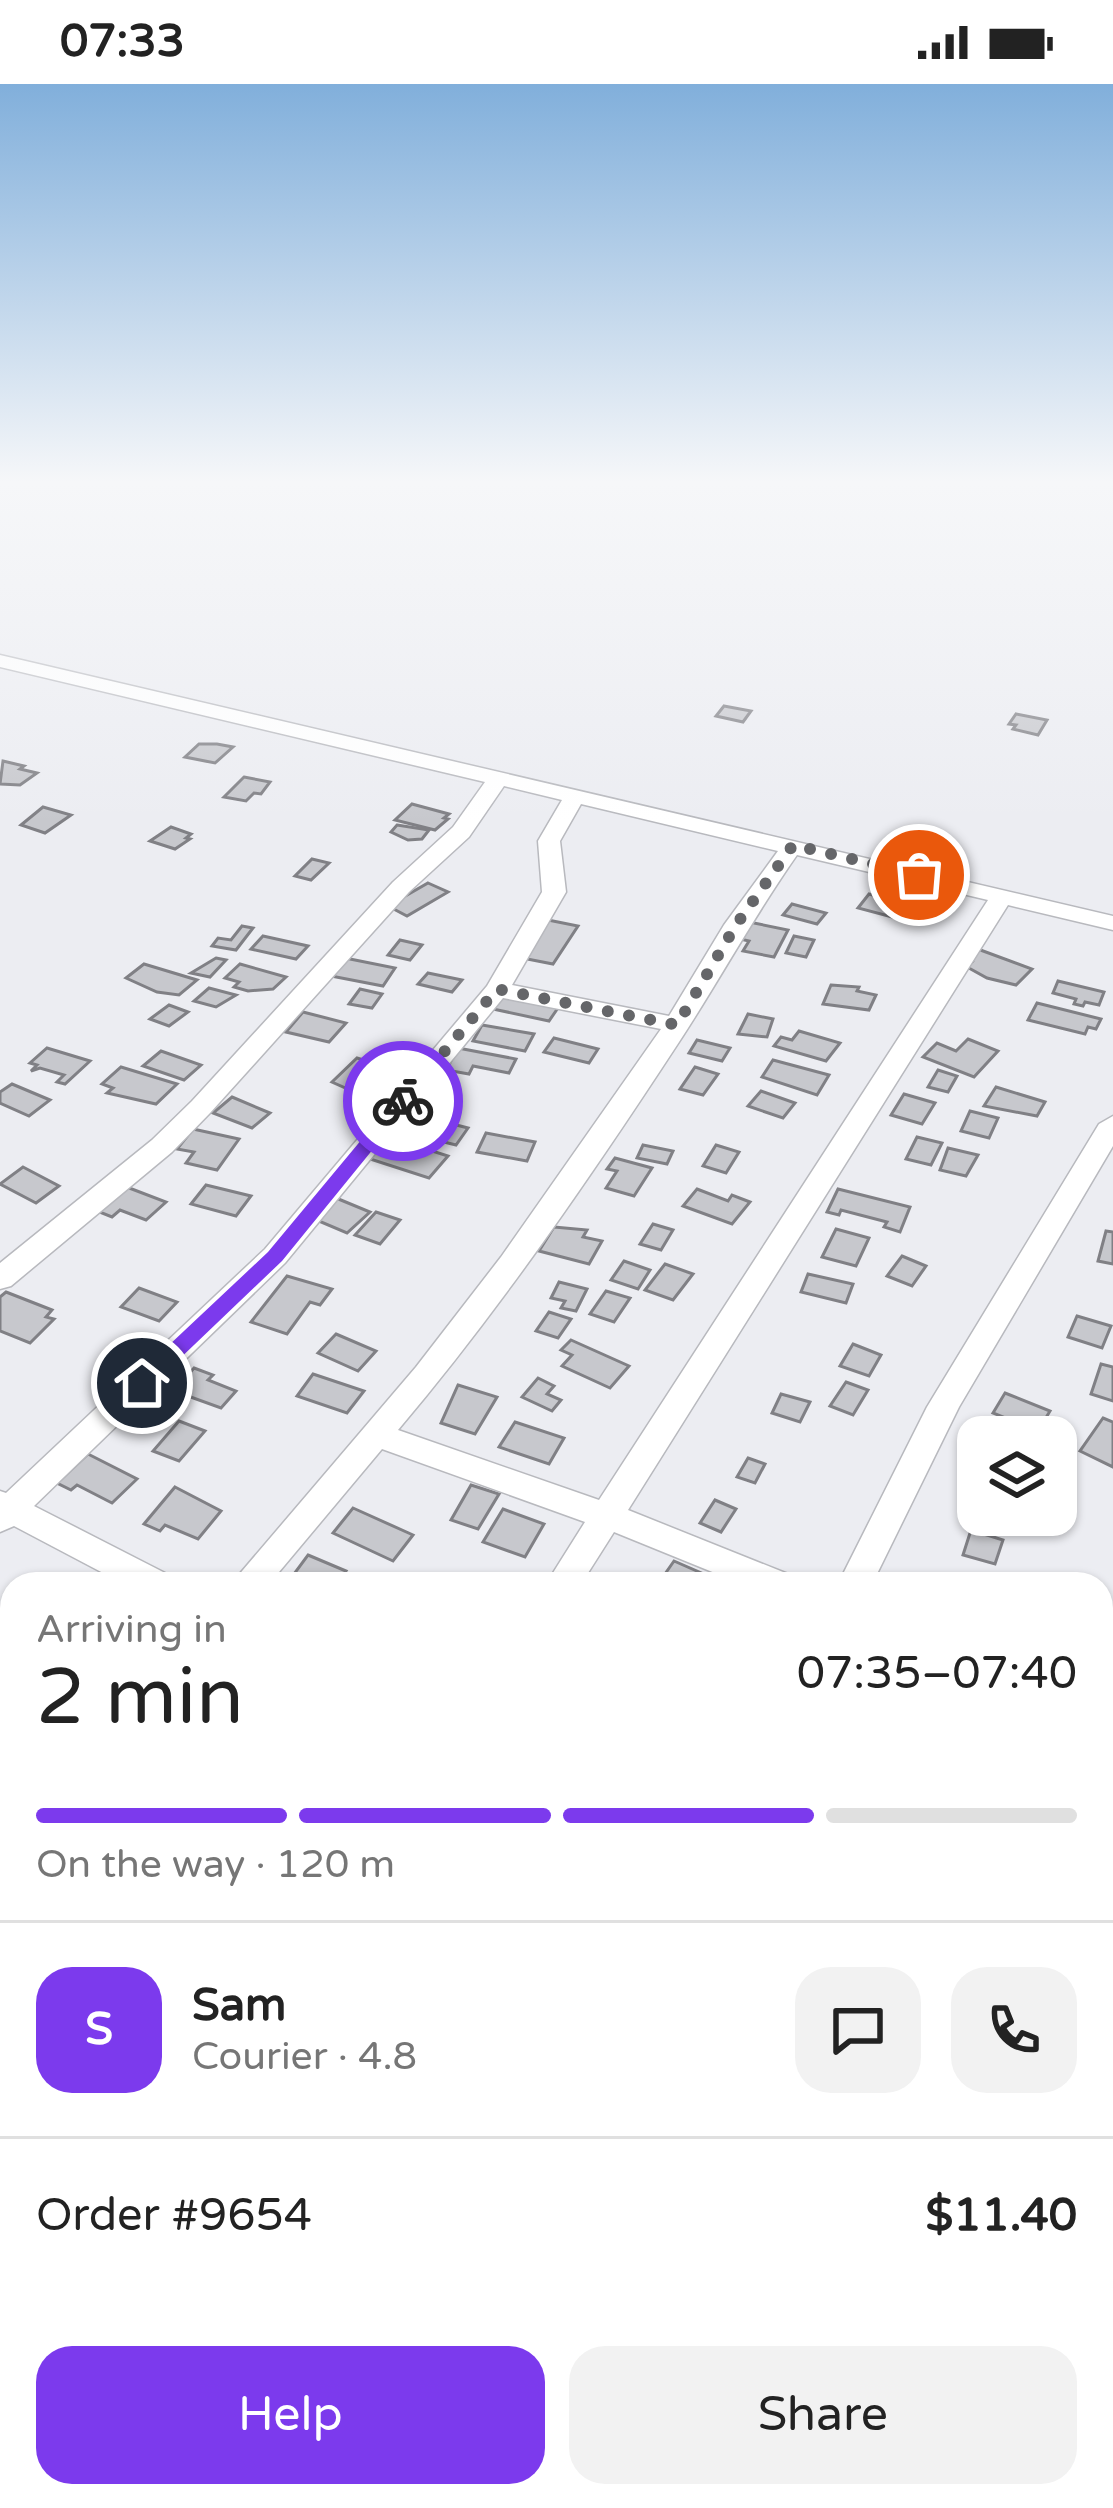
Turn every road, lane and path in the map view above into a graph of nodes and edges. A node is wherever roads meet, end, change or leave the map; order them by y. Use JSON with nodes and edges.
{"nodes":[{"id":1,"x":0,"y":661,"type":"edge"},
{"id":2,"x":500,"y":776,"type":"junction"},
{"id":3,"x":576,"y":793,"type":"junction"},
{"id":4,"x":793,"y":845,"type":"junction"},
{"id":5,"x":1003,"y":895,"type":"junction"},
{"id":6,"x":1113,"y":922,"type":"edge"},
{"id":7,"x":497,"y":989,"type":"junction"},
{"id":8,"x":677,"y":1025,"type":"junction"},
{"id":9,"x":1113,"y":1124,"type":"edge"},
{"id":10,"x":0,"y":1279,"type":"edge"},
{"id":11,"x":377,"y":1435,"type":"junction"},
{"id":12,"x":3,"y":1511,"type":"edge"},
{"id":13,"x":607,"y":1515,"type":"junction"},
{"id":14,"x":130,"y":1572,"type":"edge"},
{"id":15,"x":258,"y":1572,"type":"edge"},
{"id":16,"x":571,"y":1572,"type":"edge"},
{"id":17,"x":747,"y":1572,"type":"edge"},
{"id":18,"x":861,"y":1572,"type":"edge"}],
"edges":[{"from":1,"to":2,"type":"street"},
{"from":2,"to":3,"type":"street"},
{"from":2,"to":10,"type":"street"},
{"from":3,"to":4,"type":"street"},
{"from":3,"to":7,"type":"street"},
{"from":4,"to":5,"type":"street"},
{"from":4,"to":8,"type":"street"},
{"from":5,"to":6,"type":"street"},
{"from":5,"to":13,"type":"street"},
{"from":7,"to":8,"type":"street"},
{"from":7,"to":12,"type":"street"},
{"from":8,"to":11,"type":"street"},
{"from":9,"to":18,"type":"street"},
{"from":11,"to":13,"type":"street"},
{"from":11,"to":15,"type":"street"},
{"from":12,"to":14,"type":"street"},
{"from":13,"to":16,"type":"street"},
{"from":13,"to":17,"type":"street"}]}
